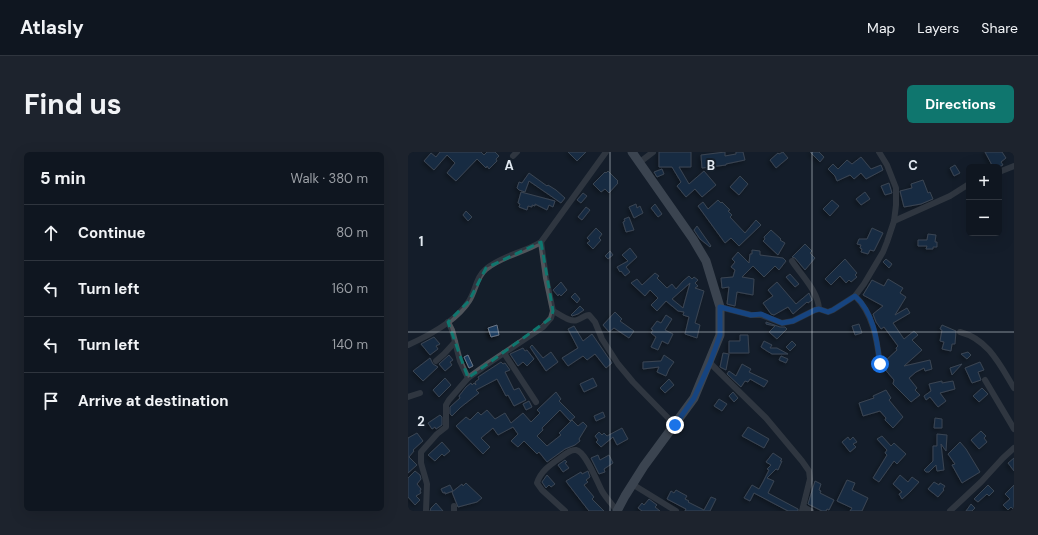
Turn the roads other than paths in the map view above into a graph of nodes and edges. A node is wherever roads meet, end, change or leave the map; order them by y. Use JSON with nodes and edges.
{"nodes":[{"id":1,"x":606,"y":152,"type":"edge"},
{"id":2,"x":632,"y":152,"type":"edge"},
{"id":3,"x":653,"y":152,"type":"edge"},
{"id":4,"x":879,"y":152,"type":"edge"},
{"id":5,"x":640,"y":162,"type":"junction"},
{"id":6,"x":1014,"y":166,"type":"edge"},
{"id":7,"x":1002,"y":171,"type":"edge"},
{"id":8,"x":966,"y":186,"type":"edge"},
{"id":9,"x":894,"y":220,"type":"junction"},
{"id":10,"x":541,"y":242,"type":"junction"},
{"id":11,"x":792,"y":262,"type":"dead end"},
{"id":12,"x":855,"y":296,"type":"junction"},
{"id":13,"x":720,"y":307,"type":"junction"},
{"id":14,"x":819,"y":309,"type":"junction"},
{"id":15,"x":553,"y":310,"type":"junction"},
{"id":16,"x":448,"y":322,"type":"junction"},
{"id":17,"x":960,"y":332,"type":"dead end"},
{"id":18,"x":455,"y":342,"type":"junction"},
{"id":19,"x":408,"y":345,"type":"edge"},
{"id":20,"x":504,"y":353,"type":"junction"},
{"id":21,"x":436,"y":361,"type":"dead end"},
{"id":22,"x":710,"y":363,"type":"junction"},
{"id":23,"x":880,"y":364,"type":"dead end"},
{"id":24,"x":468,"y":378,"type":"junction"},
{"id":25,"x":985,"y":380,"type":"dead end"},
{"id":26,"x":1014,"y":388,"type":"edge"},
{"id":27,"x":420,"y":393,"type":"dead end"},
{"id":28,"x":408,"y":397,"type":"edge"},
{"id":29,"x":536,"y":402,"type":"dead end"},
{"id":30,"x":675,"y":425,"type":"junction"},
{"id":31,"x":1014,"y":429,"type":"edge"},
{"id":32,"x":1014,"y":448,"type":"edge"},
{"id":33,"x":632,"y":484,"type":"junction"},
{"id":34,"x":803,"y":509,"type":"edge"},
{"id":35,"x":426,"y":511,"type":"edge"},
{"id":36,"x":565,"y":511,"type":"edge"},
{"id":37,"x":617,"y":511,"type":"edge"},
{"id":38,"x":676,"y":511,"type":"edge"},
{"id":39,"x":811,"y":511,"type":"edge"},
{"id":40,"x":950,"y":511,"type":"edge"}],
"edges":[{"from":1,"to":10,"type":"street"},
{"from":2,"to":5,"type":"street"},
{"from":3,"to":5,"type":"street"},
{"from":4,"to":9,"type":"street"},
{"from":5,"to":13,"type":"street"},
{"from":6,"to":7,"type":"street"},
{"from":8,"to":9,"type":"street"},
{"from":9,"to":12,"type":"street"},
{"from":10,"to":15,"type":"street"},
{"from":10,"to":16,"type":"street"},
{"from":11,"to":14,"type":"street"},
{"from":12,"to":14,"type":"street"},
{"from":12,"to":23,"type":"street"},
{"from":13,"to":14,"type":"street"},
{"from":13,"to":22,"type":"street"},
{"from":15,"to":20,"type":"street"},
{"from":15,"to":30,"type":"street"},
{"from":16,"to":18,"type":"street"},
{"from":16,"to":19,"type":"street"},
{"from":17,"to":26,"type":"street"},
{"from":18,"to":21,"type":"street"},
{"from":18,"to":24,"type":"street"},
{"from":20,"to":24,"type":"street"},
{"from":20,"to":29,"type":"street"},
{"from":22,"to":30,"type":"street"},
{"from":22,"to":34,"type":"street"},
{"from":24,"to":35,"type":"street"},
{"from":25,"to":31,"type":"street"},
{"from":27,"to":28,"type":"street"},
{"from":30,"to":33,"type":"street"},
{"from":32,"to":40,"type":"street"},
{"from":33,"to":37,"type":"street"},
{"from":33,"to":38,"type":"street"},
{"from":34,"to":39,"type":"street"},
{"from":36,"to":37,"type":"street"}]}
